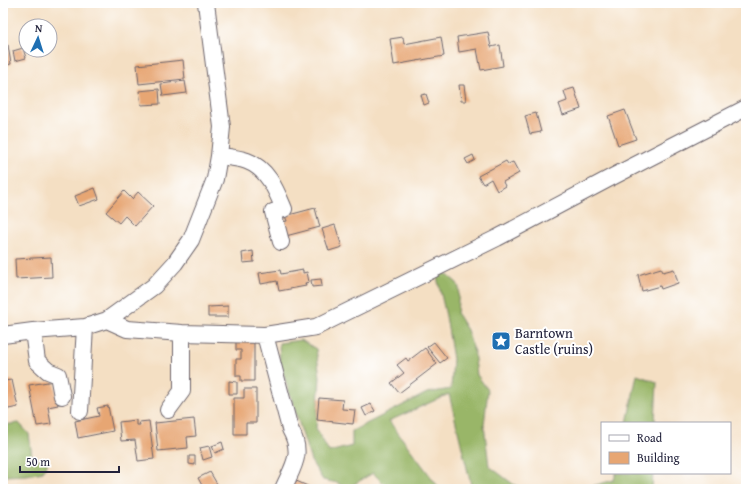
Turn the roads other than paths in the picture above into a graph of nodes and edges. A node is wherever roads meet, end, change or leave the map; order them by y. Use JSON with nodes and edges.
{"nodes":[{"id":1,"x":206,"y":3,"type":"edge"},
{"id":2,"x":746,"y":108,"type":"edge"},
{"id":3,"x":219,"y":156,"type":"junction"},
{"id":4,"x":281,"y":242,"type":"dead end"},
{"id":5,"x":107,"y":320,"type":"junction"},
{"id":6,"x":85,"y":327,"type":"junction"},
{"id":7,"x":33,"y":331,"type":"junction"},
{"id":8,"x":182,"y":332,"type":"junction"},
{"id":9,"x":3,"y":335,"type":"edge"},
{"id":10,"x":265,"y":335,"type":"junction"},
{"id":11,"x":62,"y":396,"type":"dead end"},
{"id":12,"x":168,"y":410,"type":"dead end"},
{"id":13,"x":80,"y":411,"type":"dead end"},
{"id":14,"x":283,"y":489,"type":"edge"}],
"edges":[{"from":1,"to":3,"type":"street"},
{"from":2,"to":10,"type":"street"},
{"from":3,"to":4,"type":"street"},
{"from":3,"to":5,"type":"street"},
{"from":5,"to":6,"type":"street"},
{"from":5,"to":8,"type":"street"},
{"from":6,"to":7,"type":"street"},
{"from":6,"to":13,"type":"street"},
{"from":7,"to":9,"type":"street"},
{"from":7,"to":11,"type":"street"},
{"from":8,"to":10,"type":"street"},
{"from":8,"to":12,"type":"street"},
{"from":10,"to":14,"type":"street"}]}
